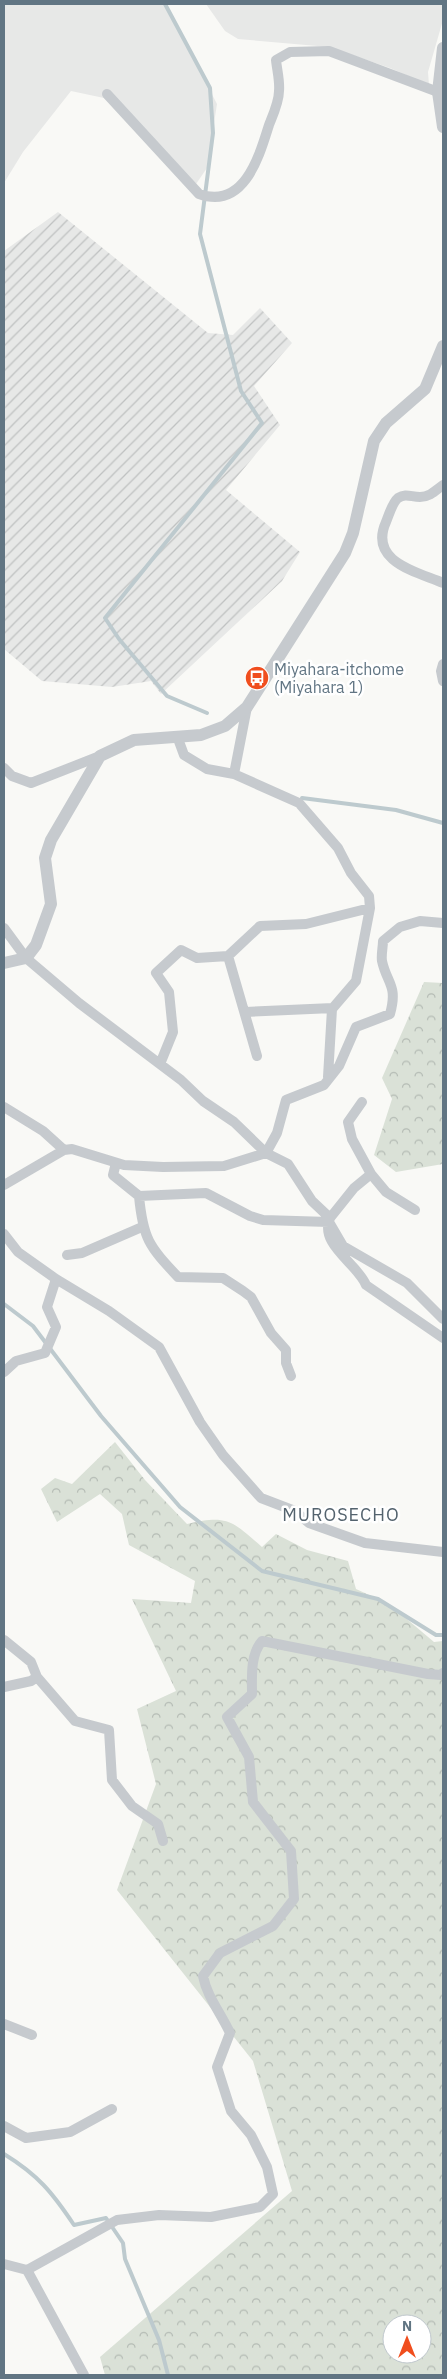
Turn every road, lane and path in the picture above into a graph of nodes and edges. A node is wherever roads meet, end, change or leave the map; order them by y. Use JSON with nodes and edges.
{"nodes":[{"id":1,"x":443,"y":48,"type":"edge"},
{"id":2,"x":438,"y":92,"type":"junction"},
{"id":3,"x":107,"y":94,"type":"dead end"},
{"id":4,"x":443,"y":127,"type":"edge"},
{"id":5,"x":443,"y":346,"type":"edge"},
{"id":6,"x":443,"y":485,"type":"edge"},
{"id":7,"x":443,"y":583,"type":"edge"},
{"id":8,"x":443,"y":664,"type":"edge"},
{"id":9,"x":443,"y":681,"type":"edge"},
{"id":10,"x":247,"y":707,"type":"junction"},
{"id":11,"x":177,"y":736,"type":"junction"},
{"id":12,"x":100,"y":756,"type":"junction"},
{"id":13,"x":4,"y":768,"type":"edge"},
{"id":14,"x":234,"y":774,"type":"junction"},
{"id":15,"x":370,"y":908,"type":"junction"},
{"id":16,"x":443,"y":923,"type":"edge"},
{"id":17,"x":4,"y":928,"type":"edge"},
{"id":18,"x":228,"y":956,"type":"junction"},
{"id":19,"x":26,"y":958,"type":"junction"},
{"id":20,"x":4,"y":963,"type":"edge"},
{"id":21,"x":333,"y":1008,"type":"junction"},
{"id":22,"x":245,"y":1012,"type":"junction"},
{"id":23,"x":257,"y":1056,"type":"dead end"},
{"id":24,"x":160,"y":1064,"type":"junction"},
{"id":25,"x":328,"y":1077,"type":"junction"},
{"id":26,"x":362,"y":1102,"type":"dead end"},
{"id":27,"x":4,"y":1107,"type":"edge"},
{"id":28,"x":64,"y":1150,"type":"junction"},
{"id":29,"x":266,"y":1154,"type":"junction"},
{"id":30,"x":116,"y":1163,"type":"junction"},
{"id":31,"x":371,"y":1174,"type":"junction"},
{"id":32,"x":4,"y":1185,"type":"edge"},
{"id":33,"x":139,"y":1196,"type":"junction"},
{"id":34,"x":415,"y":1210,"type":"dead end"},
{"id":35,"x":330,"y":1220,"type":"junction"},
{"id":36,"x":142,"y":1227,"type":"junction"},
{"id":37,"x":4,"y":1234,"type":"edge"},
{"id":38,"x":67,"y":1255,"type":"dead end"},
{"id":39,"x":56,"y":1279,"type":"junction"},
{"id":40,"x":443,"y":1319,"type":"edge"},
{"id":41,"x":443,"y":1338,"type":"edge"},
{"id":42,"x":4,"y":1372,"type":"edge"},
{"id":43,"x":291,"y":1376,"type":"dead end"},
{"id":44,"x":443,"y":1545,"type":"edge"},
{"id":45,"x":428,"y":1550,"type":"junction"},
{"id":46,"x":443,"y":1552,"type":"edge"},
{"id":47,"x":4,"y":1640,"type":"edge"},
{"id":48,"x":443,"y":1673,"type":"edge"},
{"id":49,"x":37,"y":1677,"type":"junction"},
{"id":50,"x":4,"y":1687,"type":"edge"},
{"id":51,"x":163,"y":1841,"type":"dead end"},
{"id":52,"x":4,"y":2024,"type":"edge"},
{"id":53,"x":32,"y":2035,"type":"dead end"},
{"id":54,"x":112,"y":2109,"type":"dead end"},
{"id":55,"x":4,"y":2126,"type":"edge"},
{"id":56,"x":4,"y":2264,"type":"edge"},
{"id":57,"x":27,"y":2270,"type":"junction"},
{"id":58,"x":84,"y":2375,"type":"edge"}],
"edges":[{"from":1,"to":2,"type":"street"},
{"from":2,"to":3,"type":"street"},
{"from":2,"to":4,"type":"street"},
{"from":5,"to":10,"type":"street"},
{"from":6,"to":7,"type":"street"},
{"from":8,"to":9,"type":"street"},
{"from":10,"to":11,"type":"street"},
{"from":10,"to":14,"type":"street"},
{"from":11,"to":12,"type":"street"},
{"from":11,"to":14,"type":"street"},
{"from":12,"to":13,"type":"street"},
{"from":12,"to":19,"type":"street"},
{"from":14,"to":15,"type":"street"},
{"from":15,"to":18,"type":"street"},
{"from":15,"to":21,"type":"street"},
{"from":16,"to":25,"type":"street"},
{"from":17,"to":19,"type":"street"},
{"from":18,"to":22,"type":"street"},
{"from":18,"to":24,"type":"street"},
{"from":19,"to":20,"type":"street"},
{"from":19,"to":24,"type":"street"},
{"from":21,"to":22,"type":"street"},
{"from":21,"to":25,"type":"street"},
{"from":22,"to":23,"type":"street"},
{"from":24,"to":29,"type":"street"},
{"from":25,"to":29,"type":"street"},
{"from":26,"to":31,"type":"street"},
{"from":27,"to":28,"type":"street"},
{"from":28,"to":30,"type":"street"},
{"from":28,"to":32,"type":"street"},
{"from":29,"to":30,"type":"street"},
{"from":29,"to":35,"type":"street"},
{"from":30,"to":33,"type":"street"},
{"from":31,"to":34,"type":"street"},
{"from":31,"to":35,"type":"street"},
{"from":33,"to":35,"type":"street"},
{"from":33,"to":36,"type":"street"},
{"from":35,"to":40,"type":"street"},
{"from":35,"to":41,"type":"street"},
{"from":36,"to":38,"type":"street"},
{"from":36,"to":43,"type":"street"},
{"from":37,"to":39,"type":"street"},
{"from":39,"to":42,"type":"street"},
{"from":39,"to":45,"type":"street"},
{"from":44,"to":45,"type":"street"},
{"from":45,"to":46,"type":"street"},
{"from":47,"to":49,"type":"street"},
{"from":48,"to":57,"type":"street"},
{"from":49,"to":50,"type":"street"},
{"from":49,"to":51,"type":"street"},
{"from":52,"to":53,"type":"street"},
{"from":54,"to":55,"type":"street"},
{"from":56,"to":57,"type":"street"},
{"from":57,"to":58,"type":"street"}]}
